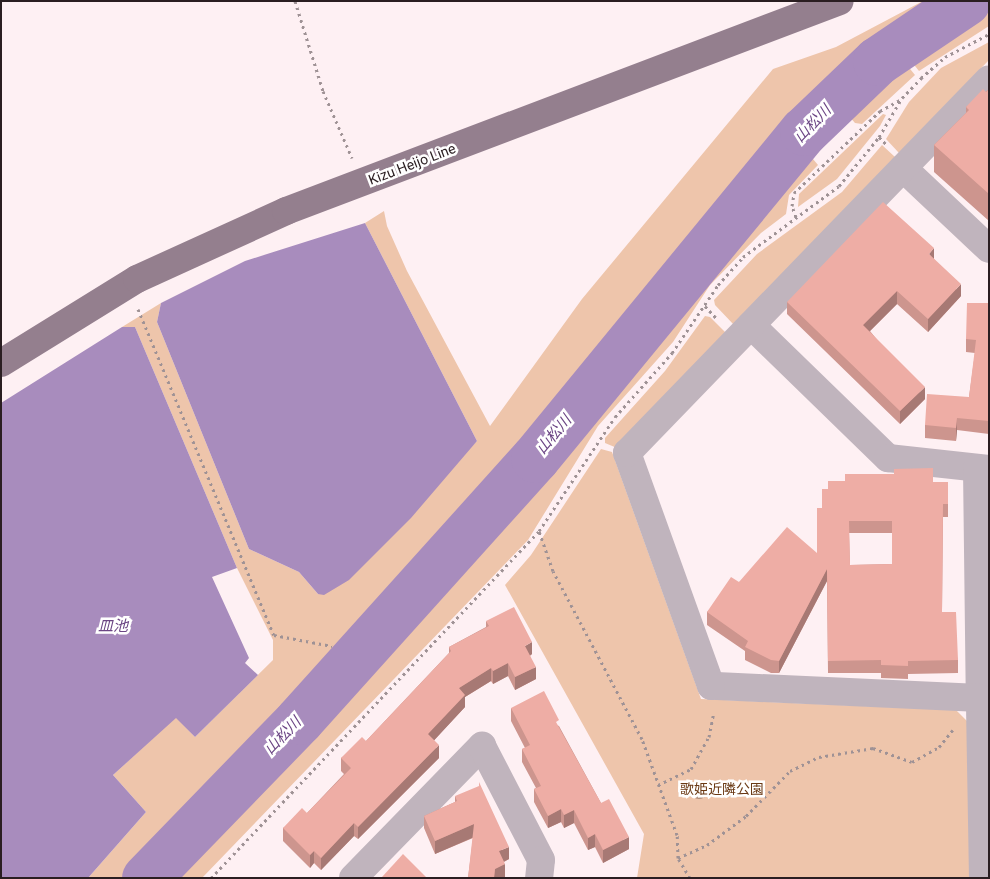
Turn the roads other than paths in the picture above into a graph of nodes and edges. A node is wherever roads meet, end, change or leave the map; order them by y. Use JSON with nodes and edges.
{"nodes":[{"id":1,"x":840,"y":1,"type":"edge"},
{"id":2,"x":989,"y":80,"type":"edge"},
{"id":3,"x":902,"y":168,"type":"junction"},
{"id":4,"x":989,"y":249,"type":"edge"},
{"id":5,"x":751,"y":325,"type":"junction"},
{"id":6,"x":1,"y":363,"type":"edge"},
{"id":7,"x":983,"y":469,"type":"edge"},
{"id":8,"x":980,"y":704,"type":"junction"},
{"id":9,"x":353,"y":878,"type":"edge"},
{"id":10,"x":539,"y":878,"type":"edge"},
{"id":11,"x":983,"y":878,"type":"edge"}],
"edges":[{"from":1,"to":6,"type":"main road","name":"Kizu Heijo Line"},
{"from":2,"to":3,"type":"street"},
{"from":3,"to":4,"type":"street"},
{"from":3,"to":5,"type":"street"},
{"from":5,"to":7,"type":"street"},
{"from":5,"to":8,"type":"street"},
{"from":7,"to":8,"type":"street"},
{"from":8,"to":11,"type":"street"},
{"from":9,"to":10,"type":"street"}]}
